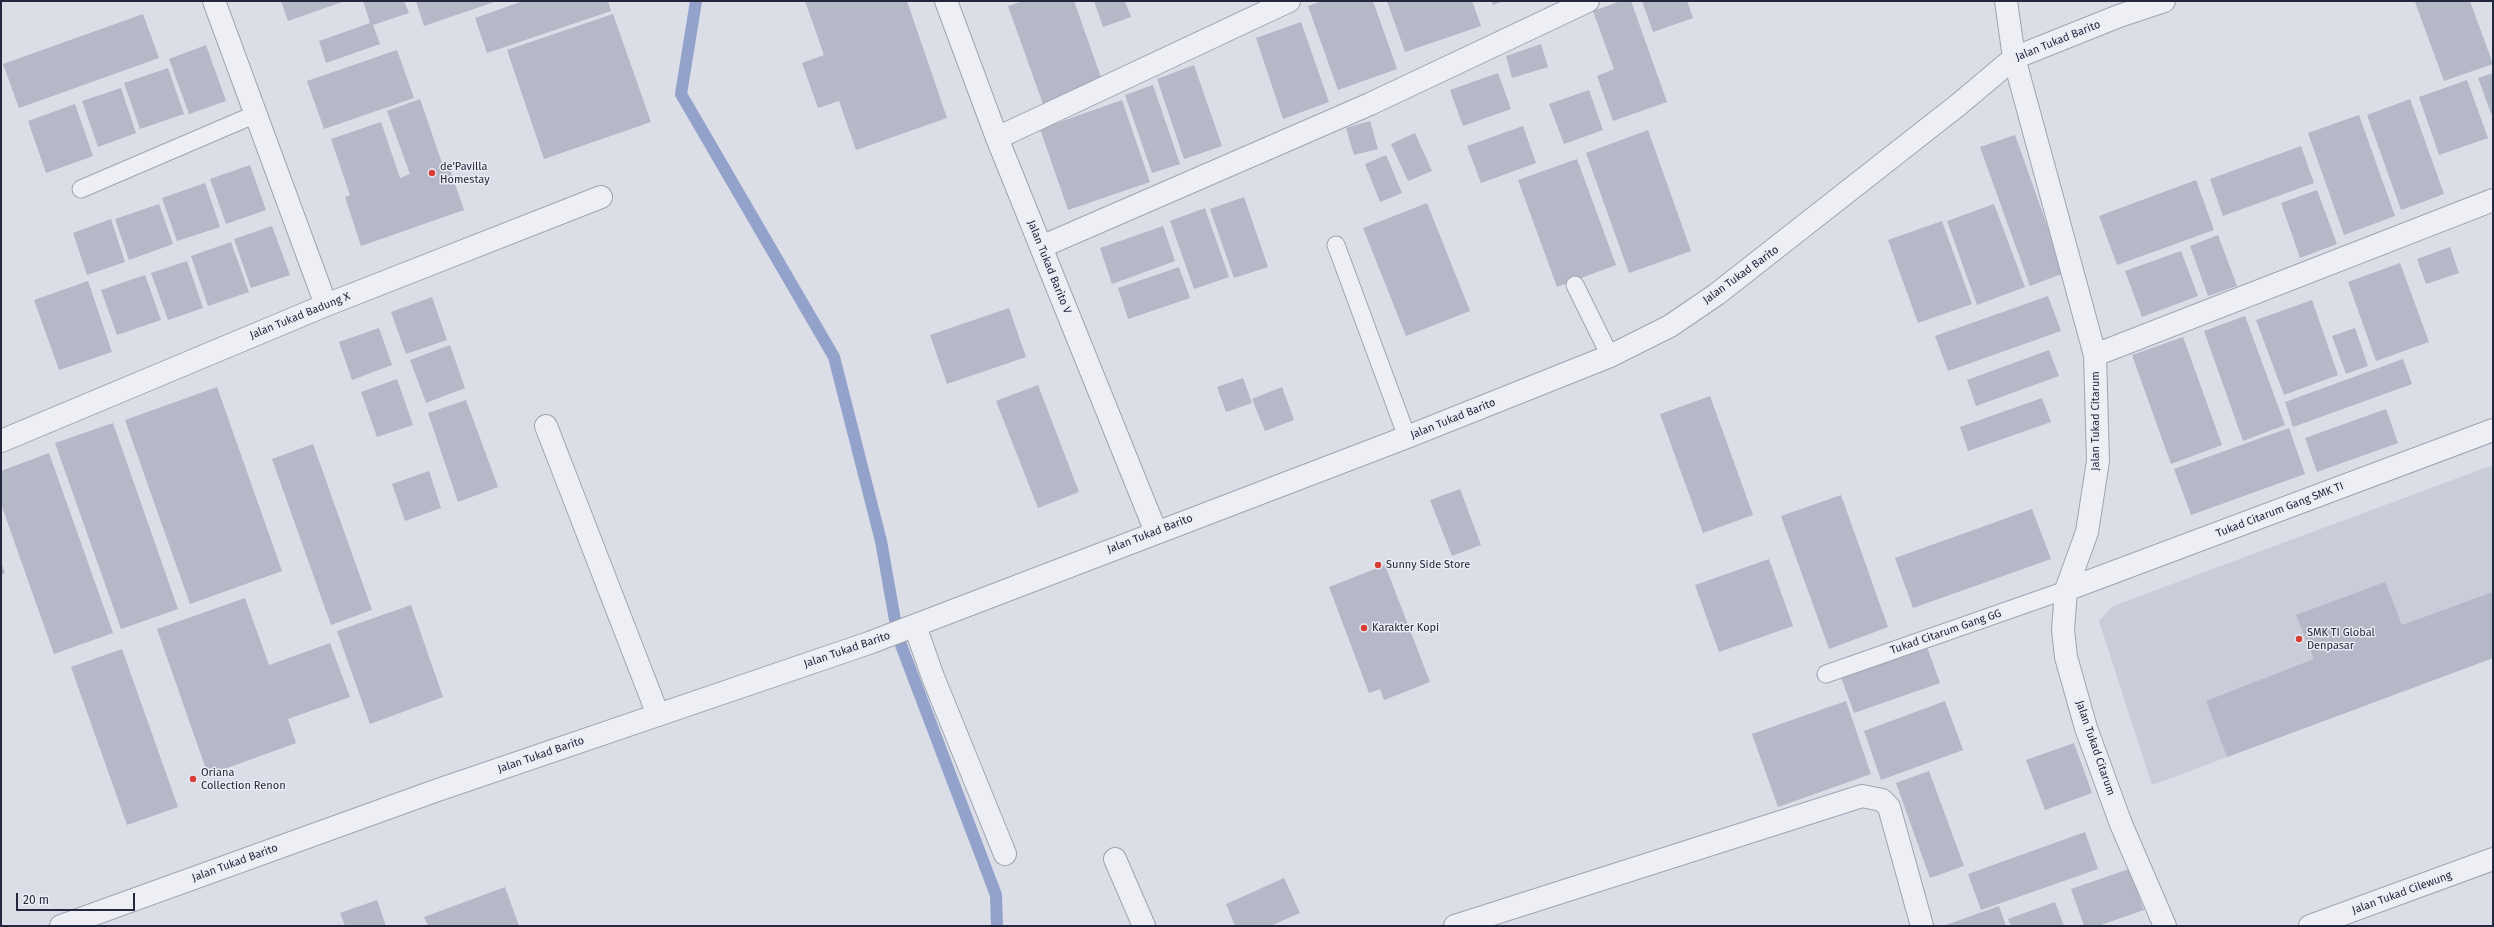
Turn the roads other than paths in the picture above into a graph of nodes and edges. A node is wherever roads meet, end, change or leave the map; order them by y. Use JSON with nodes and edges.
{"nodes":[{"id":1,"x":214,"y":1,"type":"edge"},
{"id":2,"x":946,"y":1,"type":"edge"},
{"id":3,"x":1289,"y":1,"type":"edge"},
{"id":4,"x":1588,"y":1,"type":"edge"},
{"id":5,"x":2006,"y":1,"type":"edge"},
{"id":6,"x":2164,"y":1,"type":"edge"},
{"id":7,"x":2014,"y":58,"type":"junction"},
{"id":8,"x":256,"y":114,"type":"junction"},
{"id":9,"x":997,"y":138,"type":"junction"},
{"id":10,"x":80,"y":189,"type":"dead end"},
{"id":11,"x":601,"y":197,"type":"dead end"},
{"id":12,"x":2493,"y":200,"type":"edge"},
{"id":13,"x":1336,"y":245,"type":"dead end"},
{"id":14,"x":1041,"y":247,"type":"junction"},
{"id":15,"x":1575,"y":286,"type":"dead end"},
{"id":16,"x":326,"y":306,"type":"junction"},
{"id":17,"x":2095,"y":355,"type":"junction"},
{"id":18,"x":1610,"y":356,"type":"junction"},
{"id":19,"x":546,"y":426,"type":"dead end"},
{"id":20,"x":2493,"y":430,"type":"edge"},
{"id":21,"x":1407,"y":437,"type":"junction"},
{"id":22,"x":1,"y":441,"type":"edge"},
{"id":23,"x":1156,"y":532,"type":"junction"},
{"id":24,"x":2066,"y":590,"type":"junction"},
{"id":25,"x":911,"y":627,"type":"junction"},
{"id":26,"x":1826,"y":674,"type":"dead end"},
{"id":27,"x":658,"y":715,"type":"junction"},
{"id":28,"x":1005,"y":854,"type":"dead end"},
{"id":29,"x":1115,"y":859,"type":"dead end"},
{"id":30,"x":2493,"y":859,"type":"edge"},
{"id":31,"x":61,"y":926,"type":"edge"},
{"id":32,"x":1144,"y":926,"type":"edge"},
{"id":33,"x":1455,"y":926,"type":"edge"},
{"id":34,"x":1922,"y":926,"type":"edge"},
{"id":35,"x":2165,"y":926,"type":"edge"},
{"id":36,"x":2310,"y":926,"type":"edge"}],
"edges":[{"from":1,"to":8,"type":"street"},
{"from":2,"to":9,"type":"street","name":"Jalan Tukad Barito V"},
{"from":3,"to":9,"type":"street"},
{"from":4,"to":14,"type":"street"},
{"from":5,"to":7,"type":"street","name":"Jalan Tukad Citarum"},
{"from":6,"to":7,"type":"street","name":"Jalan Tukad Barito"},
{"from":7,"to":17,"type":"street","name":"Jalan Tukad Citarum"},
{"from":7,"to":18,"type":"street","name":"Jalan Tukad Barito"},
{"from":8,"to":10,"type":"lane"},
{"from":8,"to":16,"type":"street"},
{"from":9,"to":14,"type":"street","name":"Jalan Tukad Barito V"},
{"from":11,"to":16,"type":"street","name":"Jalan Tukad Badung X"},
{"from":12,"to":17,"type":"street"},
{"from":13,"to":21,"type":"lane"},
{"from":14,"to":23,"type":"street","name":"Jalan Tukad Barito V"},
{"from":15,"to":18,"type":"lane"},
{"from":16,"to":22,"type":"street","name":"Jalan Tukad Badung X"},
{"from":17,"to":24,"type":"street","name":"Jalan Tukad Citarum"},
{"from":18,"to":21,"type":"street","name":"Jalan Tukad Barito"},
{"from":19,"to":27,"type":"street"},
{"from":20,"to":24,"type":"street","name":"Tukad Citarum Gang SMK TI"},
{"from":21,"to":23,"type":"street","name":"Jalan Tukad Barito"},
{"from":23,"to":25,"type":"street","name":"Jalan Tukad Barito"},
{"from":24,"to":26,"type":"lane","name":"Tukad Citarum Gang GG"},
{"from":24,"to":35,"type":"street","name":"Jalan Tukad Citarum"},
{"from":25,"to":27,"type":"street","name":"Jalan Tukad Barito"},
{"from":25,"to":28,"type":"street"},
{"from":27,"to":31,"type":"street","name":"Jalan Tukad Barito"},
{"from":29,"to":32,"type":"street"},
{"from":30,"to":36,"type":"street","name":"Jalan Tukad Cilewung"},
{"from":33,"to":34,"type":"street"}]}
